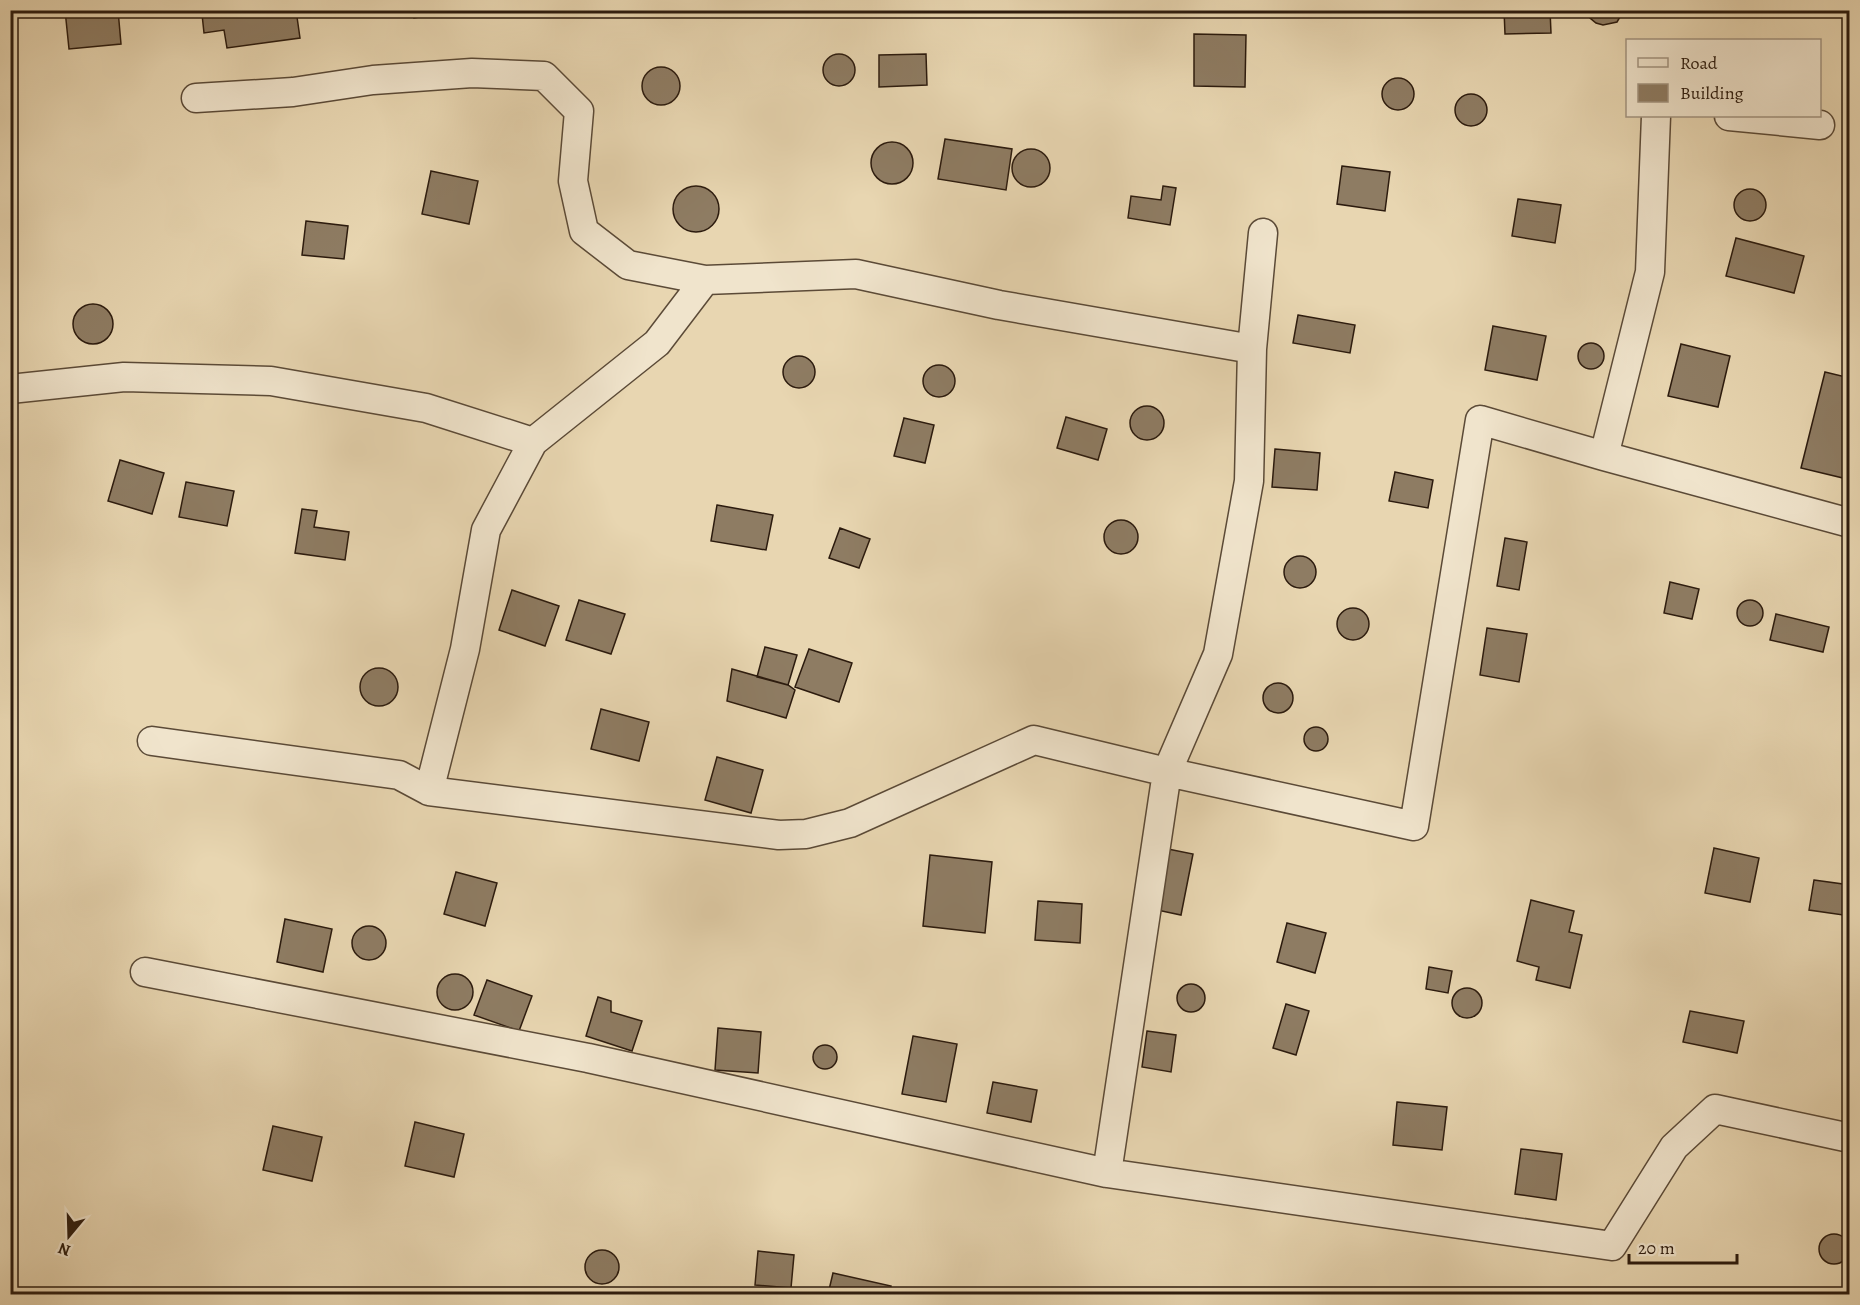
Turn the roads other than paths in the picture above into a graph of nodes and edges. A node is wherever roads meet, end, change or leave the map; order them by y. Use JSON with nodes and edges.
{"nodes":[{"id":1,"x":196,"y":98,"type":"dead end"},
{"id":2,"x":1656,"y":117,"type":"edge"},
{"id":3,"x":1740,"y":117,"type":"edge"},
{"id":4,"x":1820,"y":124,"type":"dead end"},
{"id":5,"x":1263,"y":233,"type":"dead end"},
{"id":6,"x":705,"y":280,"type":"junction"},
{"id":7,"x":1252,"y":349,"type":"junction"},
{"id":8,"x":10,"y":389,"type":"edge"},
{"id":9,"x":532,"y":442,"type":"junction"},
{"id":10,"x":1604,"y":456,"type":"junction"},
{"id":11,"x":1850,"y":523,"type":"edge"},
{"id":12,"x":152,"y":741,"type":"dead end"},
{"id":13,"x":1167,"y":772,"type":"junction"},
{"id":14,"x":429,"y":791,"type":"junction"},
{"id":15,"x":145,"y":972,"type":"dead end"},
{"id":16,"x":1850,"y":1138,"type":"edge"},
{"id":17,"x":1107,"y":1173,"type":"junction"}],
"edges":[{"from":1,"to":6,"type":"street"},
{"from":2,"to":10,"type":"street"},
{"from":3,"to":4,"type":"street"},
{"from":5,"to":7,"type":"street"},
{"from":6,"to":7,"type":"street"},
{"from":6,"to":9,"type":"street"},
{"from":7,"to":13,"type":"street"},
{"from":8,"to":9,"type":"street"},
{"from":9,"to":14,"type":"street"},
{"from":10,"to":11,"type":"street"},
{"from":10,"to":13,"type":"street"},
{"from":12,"to":14,"type":"street"},
{"from":13,"to":14,"type":"street"},
{"from":13,"to":17,"type":"street"},
{"from":15,"to":17,"type":"street"},
{"from":16,"to":17,"type":"street"}]}
